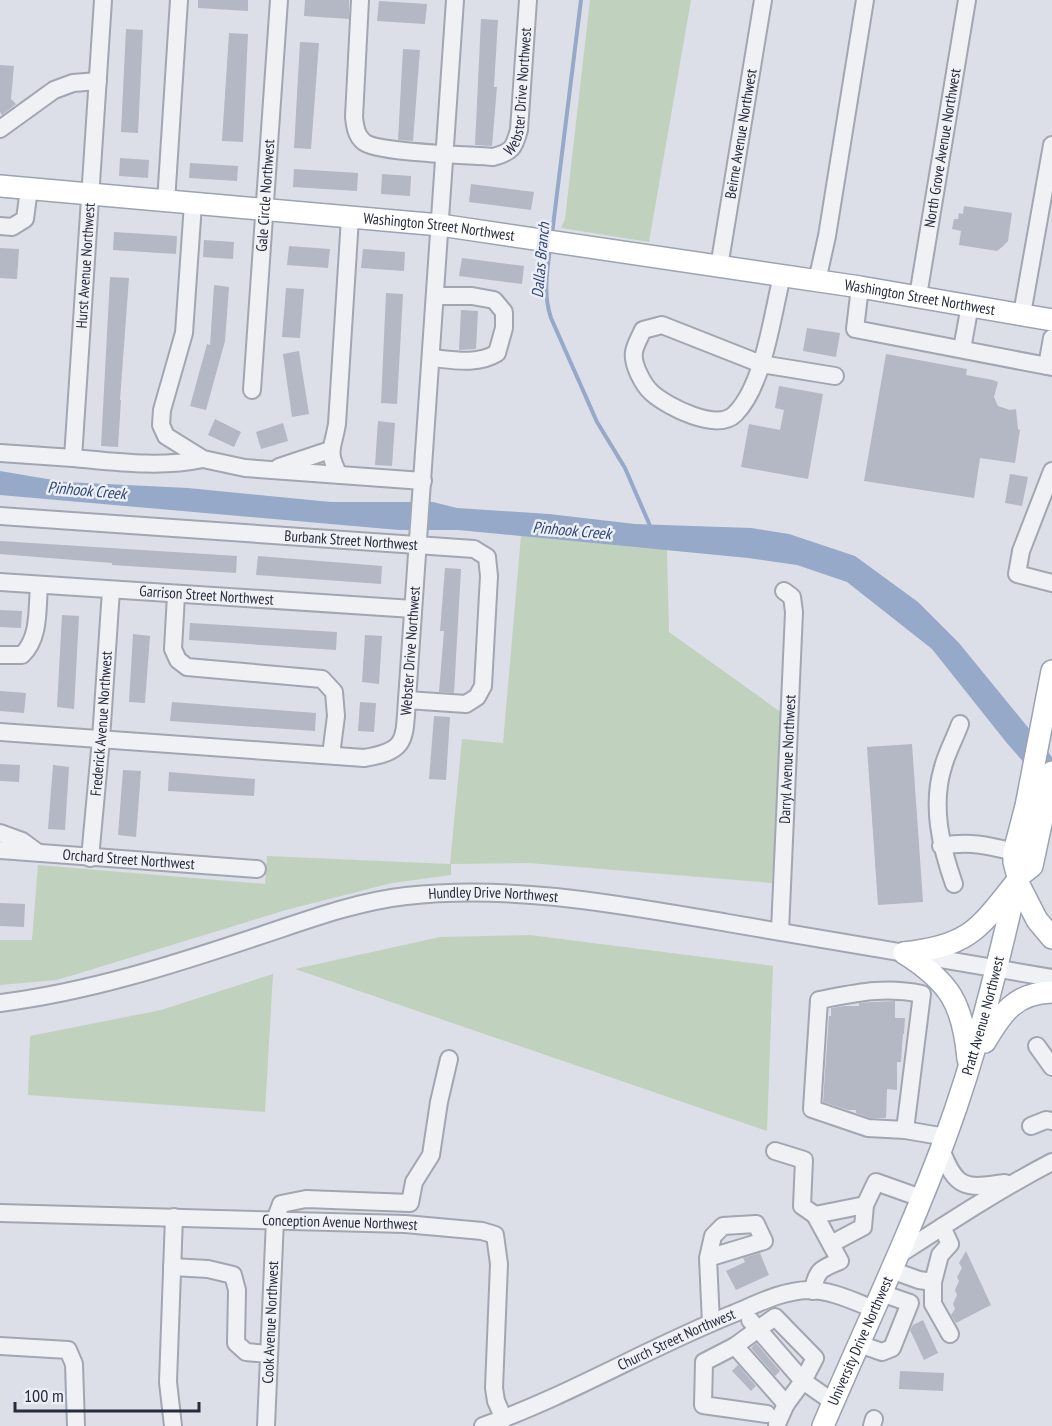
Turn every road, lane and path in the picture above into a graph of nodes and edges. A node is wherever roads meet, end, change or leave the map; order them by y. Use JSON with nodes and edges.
{"nodes":[{"id":1,"x":103,"y":0,"type":"edge"},
{"id":2,"x":179,"y":0,"type":"edge"},
{"id":3,"x":279,"y":0,"type":"edge"},
{"id":4,"x":360,"y":0,"type":"edge"},
{"id":5,"x":455,"y":0,"type":"edge"},
{"id":6,"x":528,"y":0,"type":"edge"},
{"id":7,"x":763,"y":0,"type":"edge"},
{"id":8,"x":865,"y":0,"type":"edge"},
{"id":9,"x":967,"y":0,"type":"edge"},
{"id":10,"x":98,"y":81,"type":"junction"},
{"id":11,"x":0,"y":129,"type":"edge"},
{"id":12,"x":1052,"y":145,"type":"edge"},
{"id":13,"x":445,"y":153,"type":"junction"},
{"id":14,"x":0,"y":186,"type":"edge"},
{"id":15,"x":29,"y":189,"type":"junction"},
{"id":16,"x":91,"y":195,"type":"junction"},
{"id":17,"x":166,"y":202,"type":"junction"},
{"id":18,"x":194,"y":204,"type":"junction"},
{"id":19,"x":264,"y":211,"type":"junction"},
{"id":20,"x":350,"y":218,"type":"junction"},
{"id":21,"x":440,"y":225,"type":"junction"},
{"id":22,"x":0,"y":226,"type":"edge"},
{"id":23,"x":719,"y":267,"type":"junction"},
{"id":24,"x":782,"y":276,"type":"junction"},
{"id":25,"x":817,"y":281,"type":"junction"},
{"id":26,"x":860,"y":286,"type":"junction"},
{"id":27,"x":436,"y":296,"type":"junction"},
{"id":28,"x":918,"y":296,"type":"junction"},
{"id":29,"x":970,"y":305,"type":"junction"},
{"id":30,"x":1052,"y":305,"type":"edge"},
{"id":31,"x":1022,"y":314,"type":"junction"},
{"id":32,"x":1052,"y":320,"type":"edge"},
{"id":33,"x":1052,"y":338,"type":"edge"},
{"id":34,"x":962,"y":349,"type":"junction"},
{"id":35,"x":432,"y":358,"type":"junction"},
{"id":36,"x":761,"y":364,"type":"junction"},
{"id":37,"x":1049,"y":366,"type":"edge"},
{"id":38,"x":835,"y":376,"type":"dead end"},
{"id":39,"x":252,"y":390,"type":"dead end"},
{"id":40,"x":166,"y":436,"type":"junction"},
{"id":41,"x":330,"y":450,"type":"junction"},
{"id":42,"x":0,"y":453,"type":"edge"},
{"id":43,"x":73,"y":458,"type":"junction"},
{"id":44,"x":203,"y":459,"type":"junction"},
{"id":45,"x":158,"y":464,"type":"junction"},
{"id":46,"x":267,"y":471,"type":"junction"},
{"id":47,"x":1052,"y":471,"type":"edge"},
{"id":48,"x":339,"y":475,"type":"junction"},
{"id":49,"x":422,"y":485,"type":"junction"},
{"id":50,"x":0,"y":516,"type":"edge"},
{"id":51,"x":417,"y":546,"type":"junction"},
{"id":52,"x":0,"y":582,"type":"edge"},
{"id":53,"x":1052,"y":583,"type":"edge"},
{"id":54,"x":39,"y":585,"type":"junction"},
{"id":55,"x":111,"y":590,"type":"junction"},
{"id":56,"x":784,"y":591,"type":"dead end"},
{"id":57,"x":176,"y":595,"type":"junction"},
{"id":58,"x":413,"y":609,"type":"junction"},
{"id":59,"x":0,"y":655,"type":"edge"},
{"id":60,"x":1050,"y":680,"type":"edge"},
{"id":61,"x":407,"y":700,"type":"junction"},
{"id":62,"x":960,"y":724,"type":"dead end"},
{"id":63,"x":0,"y":732,"type":"edge"},
{"id":64,"x":101,"y":739,"type":"junction"},
{"id":65,"x":331,"y":755,"type":"junction"},
{"id":66,"x":1052,"y":772,"type":"edge"},
{"id":67,"x":0,"y":833,"type":"edge"},
{"id":68,"x":941,"y":846,"type":"junction"},
{"id":69,"x":0,"y":850,"type":"edge"},
{"id":70,"x":38,"y":852,"type":"junction"},
{"id":71,"x":1014,"y":852,"type":"junction"},
{"id":72,"x":90,"y":858,"type":"junction"},
{"id":73,"x":257,"y":869,"type":"dead end"},
{"id":74,"x":1018,"y":879,"type":"junction"},
{"id":75,"x":954,"y":884,"type":"dead end"},
{"id":76,"x":780,"y":931,"type":"junction"},
{"id":77,"x":1052,"y":938,"type":"edge"},
{"id":78,"x":904,"y":952,"type":"junction"},
{"id":79,"x":996,"y":969,"type":"junction"},
{"id":80,"x":1052,"y":978,"type":"edge"},
{"id":81,"x":1052,"y":992,"type":"edge"},
{"id":82,"x":0,"y":1003,"type":"edge"},
{"id":83,"x":1037,"y":1046,"type":"dead end"},
{"id":84,"x":449,"y":1059,"type":"dead end"},
{"id":85,"x":1052,"y":1067,"type":"edge"},
{"id":86,"x":969,"y":1068,"type":"junction"},
{"id":87,"x":1052,"y":1121,"type":"edge"},
{"id":88,"x":1031,"y":1126,"type":"dead end"},
{"id":89,"x":905,"y":1130,"type":"junction"},
{"id":90,"x":944,"y":1143,"type":"junction"},
{"id":91,"x":776,"y":1151,"type":"dead end"},
{"id":92,"x":1052,"y":1162,"type":"edge"},
{"id":93,"x":1012,"y":1182,"type":"junction"},
{"id":94,"x":921,"y":1198,"type":"junction"},
{"id":95,"x":865,"y":1205,"type":"junction"},
{"id":96,"x":0,"y":1213,"type":"edge"},
{"id":97,"x":815,"y":1215,"type":"junction"},
{"id":98,"x":174,"y":1217,"type":"junction"},
{"id":99,"x":275,"y":1220,"type":"junction"},
{"id":100,"x":942,"y":1227,"type":"junction"},
{"id":101,"x":831,"y":1244,"type":"junction"},
{"id":102,"x":708,"y":1258,"type":"dead end"},
{"id":103,"x":894,"y":1263,"type":"junction"},
{"id":104,"x":172,"y":1267,"type":"junction"},
{"id":105,"x":926,"y":1281,"type":"junction"},
{"id":106,"x":813,"y":1291,"type":"junction"},
{"id":107,"x":878,"y":1301,"type":"junction"},
{"id":108,"x":910,"y":1304,"type":"junction"},
{"id":109,"x":742,"y":1310,"type":"junction"},
{"id":110,"x":711,"y":1323,"type":"junction"},
{"id":111,"x":756,"y":1329,"type":"junction"},
{"id":112,"x":950,"y":1334,"type":"dead end"},
{"id":113,"x":859,"y":1344,"type":"junction"},
{"id":114,"x":0,"y":1346,"type":"edge"},
{"id":115,"x":735,"y":1346,"type":"junction"},
{"id":116,"x":269,"y":1354,"type":"junction"},
{"id":117,"x":803,"y":1381,"type":"junction"},
{"id":118,"x":833,"y":1402,"type":"junction"},
{"id":119,"x":786,"y":1404,"type":"junction"},
{"id":120,"x":743,"y":1418,"type":"edge"},
{"id":121,"x":504,"y":1419,"type":"junction"},
{"id":122,"x":76,"y":1426,"type":"edge"},
{"id":123,"x":173,"y":1426,"type":"edge"},
{"id":124,"x":266,"y":1426,"type":"edge"},
{"id":125,"x":483,"y":1426,"type":"edge"},
{"id":126,"x":823,"y":1426,"type":"edge"}],
"edges":[{"from":1,"to":10,"type":"street","name":"Hurst Avenue Northwest"},
{"from":2,"to":17,"type":"street"},
{"from":3,"to":19,"type":"street","name":"Gale Circle Northwest"},
{"from":4,"to":13,"type":"street"},
{"from":5,"to":13,"type":"street","name":"Webster Drive Northwest"},
{"from":6,"to":13,"type":"street","name":"Webster Drive Northwest"},
{"from":7,"to":23,"type":"street","name":"Beirne Avenue Northwest"},
{"from":8,"to":25,"type":"street"},
{"from":9,"to":28,"type":"street","name":"North Grove Avenue Northwest"},
{"from":10,"to":11,"type":"street"},
{"from":10,"to":16,"type":"street","name":"Hurst Avenue Northwest"},
{"from":12,"to":31,"type":"street"},
{"from":13,"to":21,"type":"street","name":"Webster Drive Northwest"},
{"from":14,"to":15,"type":"main road","name":"Washington Street Northwest"},
{"from":15,"to":16,"type":"main road","name":"Washington Street Northwest"},
{"from":15,"to":22,"type":"street"},
{"from":16,"to":17,"type":"main road","name":"Washington Street Northwest"},
{"from":16,"to":43,"type":"street","name":"Hurst Avenue Northwest"},
{"from":17,"to":18,"type":"main road","name":"Washington Street Northwest"},
{"from":18,"to":19,"type":"main road","name":"Washington Street Northwest"},
{"from":18,"to":40,"type":"street"},
{"from":19,"to":20,"type":"main road","name":"Washington Street Northwest"},
{"from":19,"to":39,"type":"street","name":"Gale Circle Northwest"},
{"from":20,"to":21,"type":"main road","name":"Washington Street Northwest"},
{"from":20,"to":41,"type":"street"},
{"from":21,"to":23,"type":"main road","name":"Washington Street Northwest"},
{"from":21,"to":27,"type":"street","name":"Webster Drive Northwest"},
{"from":23,"to":24,"type":"main road","name":"Washington Street Northwest"},
{"from":24,"to":25,"type":"main road","name":"Washington Street Northwest"},
{"from":24,"to":36,"type":"street"},
{"from":25,"to":26,"type":"main road","name":"Washington Street Northwest"},
{"from":26,"to":28,"type":"main road","name":"Washington Street Northwest"},
{"from":26,"to":34,"type":"street"},
{"from":27,"to":35,"type":"street","name":"Webster Drive Northwest"},
{"from":27,"to":35,"type":"street"},
{"from":28,"to":29,"type":"main road","name":"Washington Street Northwest"},
{"from":29,"to":31,"type":"main road","name":"Washington Street Northwest"},
{"from":29,"to":34,"type":"street"},
{"from":30,"to":31,"type":"main road"},
{"from":31,"to":32,"type":"main road","name":"Washington Street Northwest"},
{"from":33,"to":37,"type":"street"},
{"from":34,"to":37,"type":"street"},
{"from":35,"to":49,"type":"street","name":"Webster Drive Northwest"},
{"from":36,"to":36,"type":"street"},
{"from":36,"to":38,"type":"street"},
{"from":40,"to":44,"type":"street"},
{"from":40,"to":45,"type":"street"},
{"from":41,"to":46,"type":"street"},
{"from":41,"to":48,"type":"street"},
{"from":42,"to":43,"type":"street"},
{"from":43,"to":45,"type":"street"},
{"from":44,"to":45,"type":"street"},
{"from":44,"to":46,"type":"street"},
{"from":46,"to":48,"type":"street"},
{"from":47,"to":53,"type":"street"},
{"from":48,"to":49,"type":"street"},
{"from":49,"to":51,"type":"street","name":"Webster Drive Northwest"},
{"from":50,"to":51,"type":"street","name":"Burbank Street Northwest"},
{"from":51,"to":58,"type":"street","name":"Webster Drive Northwest"},
{"from":51,"to":61,"type":"street","name":"Burbank Street Northwest"},
{"from":52,"to":54,"type":"street","name":"Garrison Street Northwest"},
{"from":54,"to":55,"type":"street","name":"Garrison Street Northwest"},
{"from":54,"to":59,"type":"street"},
{"from":55,"to":57,"type":"street","name":"Garrison Street Northwest"},
{"from":55,"to":64,"type":"street","name":"Frederick Avenue Northwest"},
{"from":56,"to":76,"type":"street","name":"Darryl Avenue Northwest"},
{"from":57,"to":58,"type":"street","name":"Garrison Street Northwest"},
{"from":57,"to":65,"type":"street"},
{"from":58,"to":61,"type":"street","name":"Webster Drive Northwest"},
{"from":60,"to":71,"type":"main road"},
{"from":61,"to":65,"type":"street","name":"Webster Drive Northwest"},
{"from":62,"to":68,"type":"street"},
{"from":63,"to":64,"type":"street","name":"Webster Drive Northwest"},
{"from":64,"to":65,"type":"street","name":"Webster Drive Northwest"},
{"from":64,"to":72,"type":"street","name":"Frederick Avenue Northwest"},
{"from":66,"to":74,"type":"main road","name":"Pratt Avenue Northwest"},
{"from":67,"to":70,"type":"street"},
{"from":68,"to":71,"type":"street"},
{"from":68,"to":75,"type":"street"},
{"from":69,"to":70,"type":"street","name":"Orchard Street Northwest"},
{"from":70,"to":72,"type":"street","name":"Orchard Street Northwest"},
{"from":71,"to":74,"type":"main road"},
{"from":72,"to":73,"type":"street","name":"Orchard Street Northwest"},
{"from":74,"to":77,"type":"main road"},
{"from":74,"to":78,"type":"main road"},
{"from":74,"to":79,"type":"main road","name":"Pratt Avenue Northwest"},
{"from":76,"to":78,"type":"street","name":"Hundley Drive Northwest"},
{"from":76,"to":82,"type":"street","name":"Hundley Drive Northwest"},
{"from":78,"to":79,"type":"street","name":"Hundley Drive Northwest"},
{"from":78,"to":86,"type":"main road"},
{"from":79,"to":80,"type":"street"},
{"from":79,"to":86,"type":"main road","name":"Pratt Avenue Northwest"},
{"from":81,"to":86,"type":"main road"},
{"from":83,"to":85,"type":"street"},
{"from":84,"to":99,"type":"street"},
{"from":86,"to":90,"type":"main road","name":"Pratt Avenue Northwest"},
{"from":87,"to":88,"type":"street"},
{"from":89,"to":89,"type":"street"},
{"from":89,"to":90,"type":"street"},
{"from":90,"to":93,"type":"street"},
{"from":90,"to":94,"type":"main road","name":"Pratt Avenue Northwest"},
{"from":91,"to":97,"type":"street"},
{"from":92,"to":93,"type":"street"},
{"from":93,"to":100,"type":"street"},
{"from":94,"to":95,"type":"street"},
{"from":94,"to":103,"type":"main road","name":"Pratt Avenue Northwest"},
{"from":95,"to":97,"type":"street"},
{"from":95,"to":101,"type":"street"},
{"from":96,"to":98,"type":"street","name":"Conception Avenue Northwest"},
{"from":97,"to":101,"type":"street"},
{"from":98,"to":99,"type":"street","name":"Conception Avenue Northwest"},
{"from":98,"to":104,"type":"street"},
{"from":99,"to":116,"type":"street","name":"Cook Avenue Northwest"},
{"from":99,"to":121,"type":"street","name":"Conception Avenue Northwest"},
{"from":100,"to":103,"type":"street"},
{"from":100,"to":105,"type":"street"},
{"from":101,"to":106,"type":"street"},
{"from":102,"to":110,"type":"street"},
{"from":103,"to":105,"type":"street"},
{"from":103,"to":107,"type":"main road","name":"University Drive Northwest"},
{"from":104,"to":116,"type":"street"},
{"from":104,"to":123,"type":"street"},
{"from":105,"to":108,"type":"street"},
{"from":105,"to":112,"type":"street"},
{"from":106,"to":107,"type":"street","name":"Church Street Northwest"},
{"from":106,"to":109,"type":"street","name":"Church Street Northwest"},
{"from":107,"to":108,"type":"street","name":"Church Street Northwest"},
{"from":107,"to":113,"type":"main road","name":"University Drive Northwest"},
{"from":108,"to":113,"type":"street"},
{"from":109,"to":110,"type":"street","name":"Church Street Northwest"},
{"from":109,"to":111,"type":"street"},
{"from":110,"to":121,"type":"street","name":"Church Street Northwest"},
{"from":111,"to":115,"type":"street"},
{"from":111,"to":117,"type":"street"},
{"from":111,"to":117,"type":"street"},
{"from":113,"to":118,"type":"main road","name":"University Drive Northwest"},
{"from":114,"to":122,"type":"street"},
{"from":115,"to":119,"type":"street"},
{"from":115,"to":120,"type":"street"},
{"from":116,"to":124,"type":"street","name":"Cook Avenue Northwest"},
{"from":117,"to":118,"type":"street"},
{"from":117,"to":119,"type":"street"},
{"from":118,"to":126,"type":"main road","name":"University Drive Northwest"},
{"from":119,"to":120,"type":"street"},
{"from":121,"to":125,"type":"street","name":"Church Street Northwest"}]}
